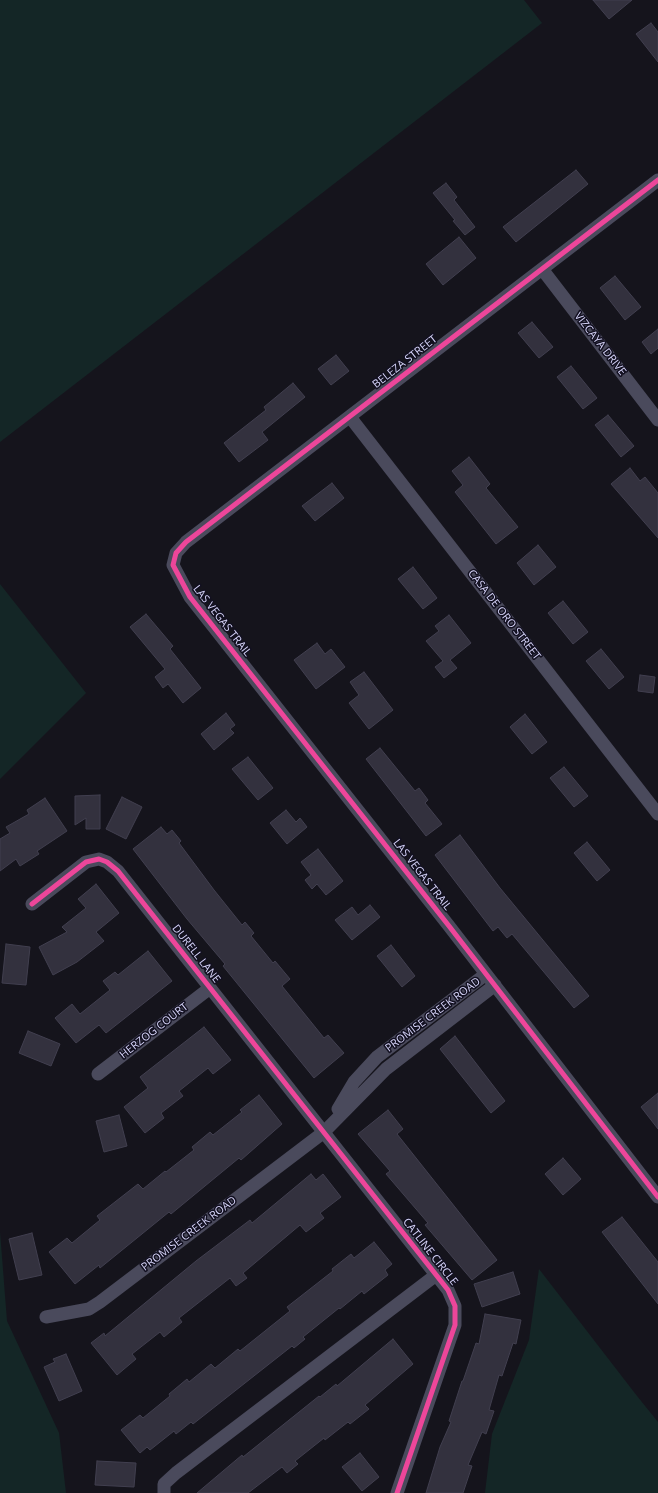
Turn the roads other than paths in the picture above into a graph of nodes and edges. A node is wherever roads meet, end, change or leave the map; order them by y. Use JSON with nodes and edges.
{"nodes":[{"id":1,"x":658,"y":180,"type":"edge"},
{"id":2,"x":542,"y":269,"type":"junction"},
{"id":3,"x":350,"y":417,"type":"junction"},
{"id":4,"x":658,"y":420,"type":"edge"},
{"id":5,"x":173,"y":565,"type":"joint"},
{"id":6,"x":658,"y":814,"type":"edge"},
{"id":7,"x":32,"y":904,"type":"dead end"},
{"id":8,"x":486,"y":974,"type":"junction"},
{"id":9,"x":495,"y":985,"type":"junction"},
{"id":10,"x":210,"y":988,"type":"junction"},
{"id":11,"x":98,"y":1074,"type":"dead end"},
{"id":12,"x":324,"y":1132,"type":"junction"},
{"id":13,"x":658,"y":1197,"type":"edge"},
{"id":14,"x":436,"y":1275,"type":"junction"},
{"id":15,"x":46,"y":1317,"type":"dead end"},
{"id":16,"x":164,"y":1493,"type":"edge"},
{"id":17,"x":397,"y":1493,"type":"edge"}],
"edges":[{"from":1,"to":2,"type":"street","name":"BELEZA STREET"},
{"from":2,"to":3,"type":"street","name":"BELEZA STREET"},
{"from":2,"to":4,"type":"street","name":"VIZCAYA DRIVE"},
{"from":3,"to":5,"type":"street","name":"BELEZA STREET"},
{"from":3,"to":6,"type":"street","name":"CASA DE ORO STREET"},
{"from":5,"to":8,"type":"street","name":"LAS VEGAS TRAIL"},
{"from":7,"to":10,"type":"street","name":"DURELL LANE"},
{"from":8,"to":9,"type":"street","name":"LAS VEGAS TRAIL"},
{"from":8,"to":12,"type":"street","name":"PROMISE CREEK ROAD"},
{"from":9,"to":12,"type":"street","name":"PROMISE CREEK ROAD"},
{"from":9,"to":13,"type":"street","name":"LAS VEGAS TRAIL"},
{"from":10,"to":11,"type":"street","name":"HERZOG COURT"},
{"from":10,"to":12,"type":"street","name":"DURELL LANE"},
{"from":12,"to":14,"type":"street","name":"CATLINE CIRCLE"},
{"from":12,"to":15,"type":"street","name":"PROMISE CREEK ROAD"},
{"from":14,"to":16,"type":"street","name":"CATLINE CIRCLE"},
{"from":14,"to":17,"type":"street","name":"CATLINE CIRCLE"}]}
